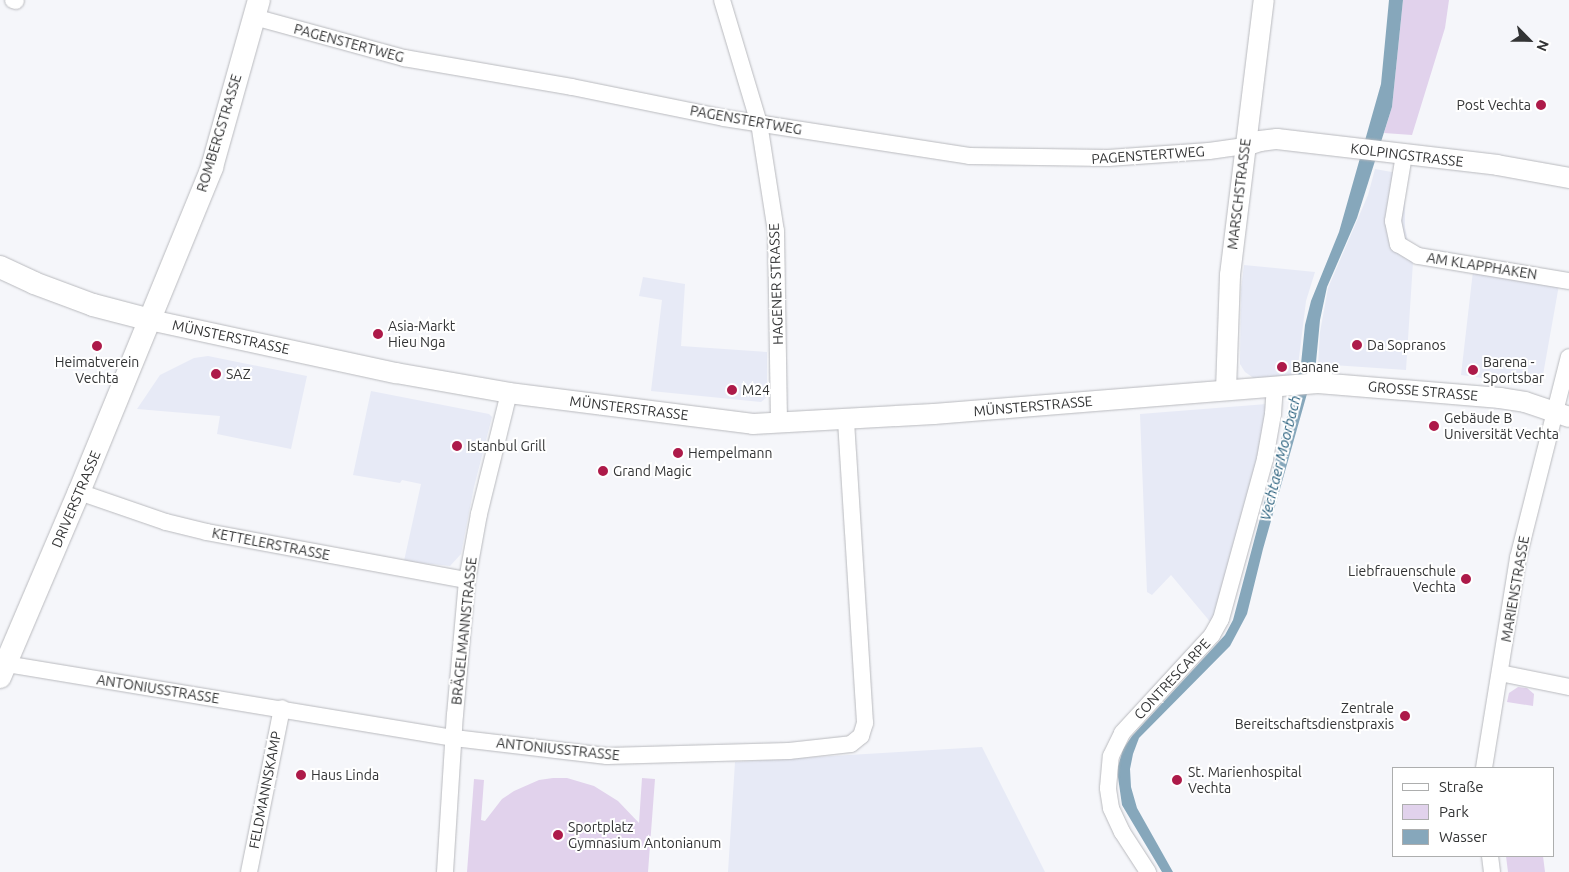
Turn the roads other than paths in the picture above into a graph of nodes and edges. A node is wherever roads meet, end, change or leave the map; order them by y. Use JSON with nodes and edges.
{"nodes":[{"id":1,"x":722,"y":0,"type":"edge"},
{"id":2,"x":1264,"y":0,"type":"edge"},
{"id":3,"x":256,"y":9,"type":"edge"},
{"id":4,"x":759,"y":123,"type":"junction"},
{"id":5,"x":1245,"y":146,"type":"junction"},
{"id":6,"x":1397,"y":154,"type":"junction"},
{"id":7,"x":1569,"y":178,"type":"edge"},
{"id":8,"x":0,"y":267,"type":"edge"},
{"id":9,"x":1569,"y":281,"type":"edge"},
{"id":10,"x":150,"y":320,"type":"junction"},
{"id":11,"x":1569,"y":357,"type":"edge"},
{"id":12,"x":1283,"y":388,"type":"junction"},
{"id":13,"x":1226,"y":390,"type":"junction"},
{"id":14,"x":509,"y":393,"type":"junction"},
{"id":15,"x":1562,"y":414,"type":"edge"},
{"id":16,"x":846,"y":420,"type":"junction"},
{"id":17,"x":779,"y":424,"type":"junction"},
{"id":18,"x":79,"y":492,"type":"junction"},
{"id":19,"x":467,"y":580,"type":"junction"},
{"id":20,"x":2,"y":668,"type":"edge"},
{"id":21,"x":1500,"y":673,"type":"junction"},
{"id":22,"x":1569,"y":686,"type":"edge"},
{"id":23,"x":282,"y":708,"type":"junction"},
{"id":24,"x":454,"y":738,"type":"junction"},
{"id":25,"x":1484,"y":767,"type":"edge"},
{"id":26,"x":1490,"y":857,"type":"edge"},
{"id":27,"x":249,"y":872,"type":"edge"},
{"id":28,"x":445,"y":872,"type":"edge"},
{"id":29,"x":1148,"y":872,"type":"edge"},
{"id":30,"x":1492,"y":872,"type":"edge"}],
"edges":[{"from":1,"to":4,"type":"street","name":"HAGENER STRASSE"},
{"from":2,"to":5,"type":"street","name":"MARSCHSTRASSE"},
{"from":3,"to":4,"type":"street","name":"PAGENSTERTWEG"},
{"from":3,"to":10,"type":"main road","name":"ROMBERGSTRASSE"},
{"from":4,"to":5,"type":"street","name":"PAGENSTERTWEG"},
{"from":4,"to":17,"type":"street","name":"HAGENER STRASSE"},
{"from":5,"to":6,"type":"street","name":"KOLPINGSTRASSE"},
{"from":5,"to":13,"type":"street","name":"MARSCHSTRASSE"},
{"from":6,"to":7,"type":"street","name":"KOLPINGSTRASSE"},
{"from":6,"to":9,"type":"street","name":"AM KLAPPHAKEN"},
{"from":8,"to":10,"type":"main road","name":"MÜNSTERSTRASSE"},
{"from":10,"to":14,"type":"street","name":"MÜNSTERSTRASSE"},
{"from":10,"to":18,"type":"main road","name":"DRIVERSTRASSE"},
{"from":11,"to":15,"type":"street"},
{"from":12,"to":13,"type":"street","name":"MÜNSTERSTRASSE"},
{"from":12,"to":15,"type":"street","name":"GROSSE STRASSE"},
{"from":12,"to":29,"type":"street","name":"CONTRESCARPE"},
{"from":13,"to":16,"type":"street","name":"MÜNSTERSTRASSE"},
{"from":14,"to":17,"type":"street","name":"MÜNSTERSTRASSE"},
{"from":14,"to":19,"type":"street","name":"BRÄGELMANNSTRASSE"},
{"from":15,"to":21,"type":"street","name":"MARIENSTRASSE"},
{"from":16,"to":17,"type":"street","name":"MÜNSTERSTRASSE"},
{"from":16,"to":24,"type":"street","name":"ANTONIUSSTRASSE"},
{"from":18,"to":19,"type":"street","name":"KETTELERSTRASSE"},
{"from":18,"to":20,"type":"main road","name":"DRIVERSTRASSE"},
{"from":19,"to":24,"type":"street","name":"BRÄGELMANNSTRASSE"},
{"from":20,"to":23,"type":"street","name":"ANTONIUSSTRASSE"},
{"from":21,"to":22,"type":"street"},
{"from":21,"to":25,"type":"street","name":"MARIENSTRASSE"},
{"from":23,"to":24,"type":"street","name":"ANTONIUSSTRASSE"},
{"from":23,"to":27,"type":"street","name":"FELDMANNSKAMP"},
{"from":24,"to":28,"type":"street","name":"BRÄGELMANNSTRASSE"},
{"from":26,"to":30,"type":"street"}]}
